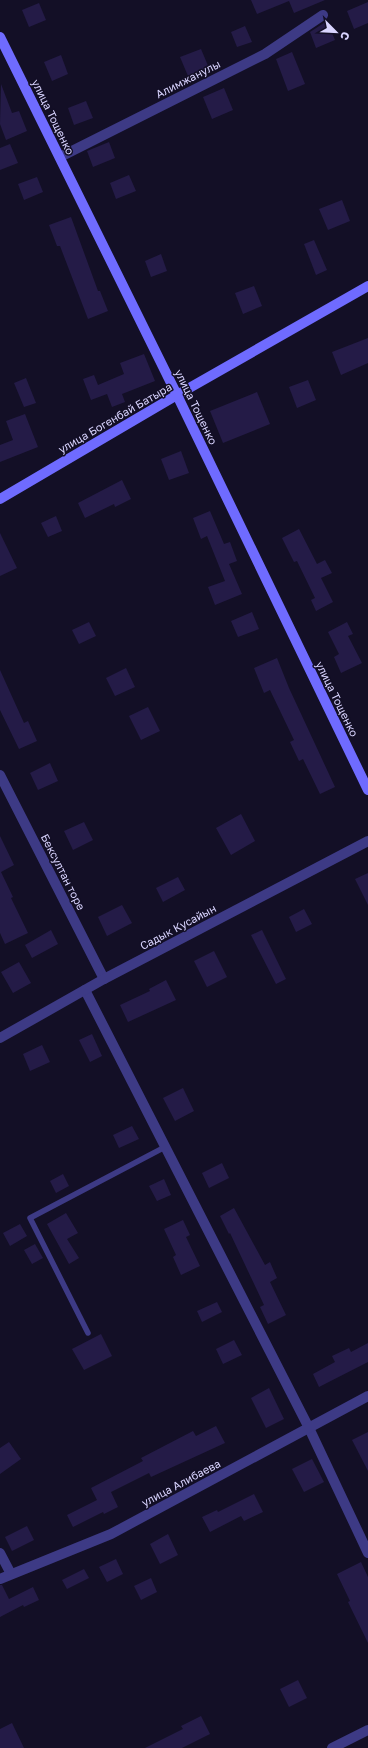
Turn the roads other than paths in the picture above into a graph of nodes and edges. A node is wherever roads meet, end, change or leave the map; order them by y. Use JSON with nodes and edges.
{"nodes":[{"id":1,"x":323,"y":15,"type":"dead end"},
{"id":2,"x":0,"y":37,"type":"edge"},
{"id":3,"x":60,"y":157,"type":"junction"},
{"id":4,"x":368,"y":286,"type":"edge"},
{"id":5,"x":177,"y":395,"type":"junction"},
{"id":6,"x":0,"y":499,"type":"edge"},
{"id":7,"x":1,"y":782,"type":"edge"},
{"id":8,"x":368,"y":790,"type":"edge"},
{"id":9,"x":368,"y":841,"type":"edge"},
{"id":10,"x":104,"y":979,"type":"junction"},
{"id":11,"x":85,"y":990,"type":"junction"},
{"id":12,"x":0,"y":1038,"type":"edge"},
{"id":13,"x":165,"y":1147,"type":"junction"},
{"id":14,"x":88,"y":1333,"type":"dead end"},
{"id":15,"x":368,"y":1396,"type":"edge"},
{"id":16,"x":309,"y":1428,"type":"junction"},
{"id":17,"x":0,"y":1553,"type":"edge"},
{"id":18,"x":368,"y":1553,"type":"edge"},
{"id":19,"x":11,"y":1574,"type":"junction"},
{"id":20,"x":0,"y":1579,"type":"edge"},
{"id":21,"x":368,"y":1730,"type":"edge"},
{"id":22,"x":332,"y":1748,"type":"edge"}],
"edges":[{"from":1,"to":3,"type":"street","name":"Алимжанулы"},
{"from":2,"to":3,"type":"street","name":"улица Тощенко"},
{"from":3,"to":5,"type":"street","name":"улица Тощенко"},
{"from":4,"to":5,"type":"street","name":"улица Богенбай Батыра"},
{"from":5,"to":6,"type":"street","name":"улица Богенбай Батыра"},
{"from":5,"to":8,"type":"street","name":"улица Тощенко"},
{"from":7,"to":10,"type":"street","name":"Бексултан торе"},
{"from":9,"to":10,"type":"street","name":"Садык Кусайын"},
{"from":10,"to":11,"type":"street","name":"Садык Кусайын"},
{"from":11,"to":12,"type":"street","name":"Садык Кусайын"},
{"from":11,"to":13,"type":"street"},
{"from":13,"to":14,"type":"lane"},
{"from":13,"to":16,"type":"street"},
{"from":15,"to":16,"type":"street","name":"улица Алибаева"},
{"from":16,"to":18,"type":"street"},
{"from":16,"to":19,"type":"street","name":"улица Алибаева"},
{"from":17,"to":19,"type":"street"},
{"from":19,"to":20,"type":"street","name":"улица Алибаева"},
{"from":21,"to":22,"type":"street"}]}
